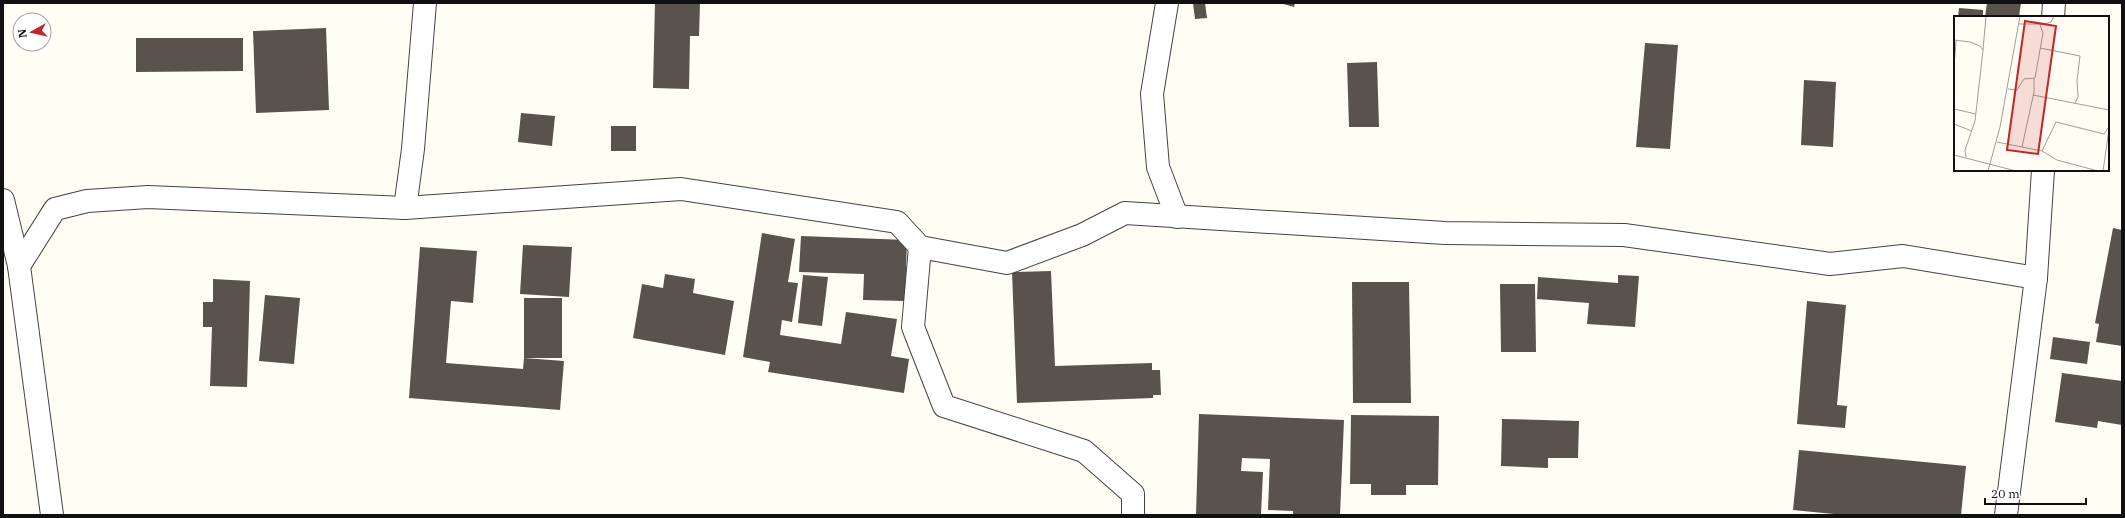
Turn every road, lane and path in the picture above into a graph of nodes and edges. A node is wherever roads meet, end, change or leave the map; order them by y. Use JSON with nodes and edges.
{"nodes":[{"id":1,"x":425,"y":3,"type":"edge"},
{"id":2,"x":1167,"y":3,"type":"edge"},
{"id":3,"x":2054,"y":3,"type":"edge"},
{"id":4,"x":2053,"y":16,"type":"edge"},
{"id":5,"x":2043,"y":171,"type":"edge"},
{"id":6,"x":3,"y":200,"type":"edge"},
{"id":7,"x":405,"y":208,"type":"junction"},
{"id":8,"x":1176,"y":217,"type":"junction"},
{"id":9,"x":920,"y":248,"type":"junction"},
{"id":10,"x":19,"y":266,"type":"junction"},
{"id":11,"x":2036,"y":278,"type":"junction"},
{"id":12,"x":52,"y":515,"type":"edge"},
{"id":13,"x":1134,"y":515,"type":"edge"},
{"id":14,"x":2006,"y":515,"type":"edge"}],
"edges":[{"from":1,"to":7,"type":"street"},
{"from":2,"to":8,"type":"street"},
{"from":3,"to":4,"type":"street"},
{"from":5,"to":11,"type":"street"},
{"from":6,"to":10,"type":"street"},
{"from":7,"to":9,"type":"street"},
{"from":7,"to":10,"type":"street"},
{"from":8,"to":9,"type":"street"},
{"from":8,"to":11,"type":"street"},
{"from":9,"to":13,"type":"street"},
{"from":10,"to":12,"type":"street"},
{"from":11,"to":14,"type":"street"}]}
